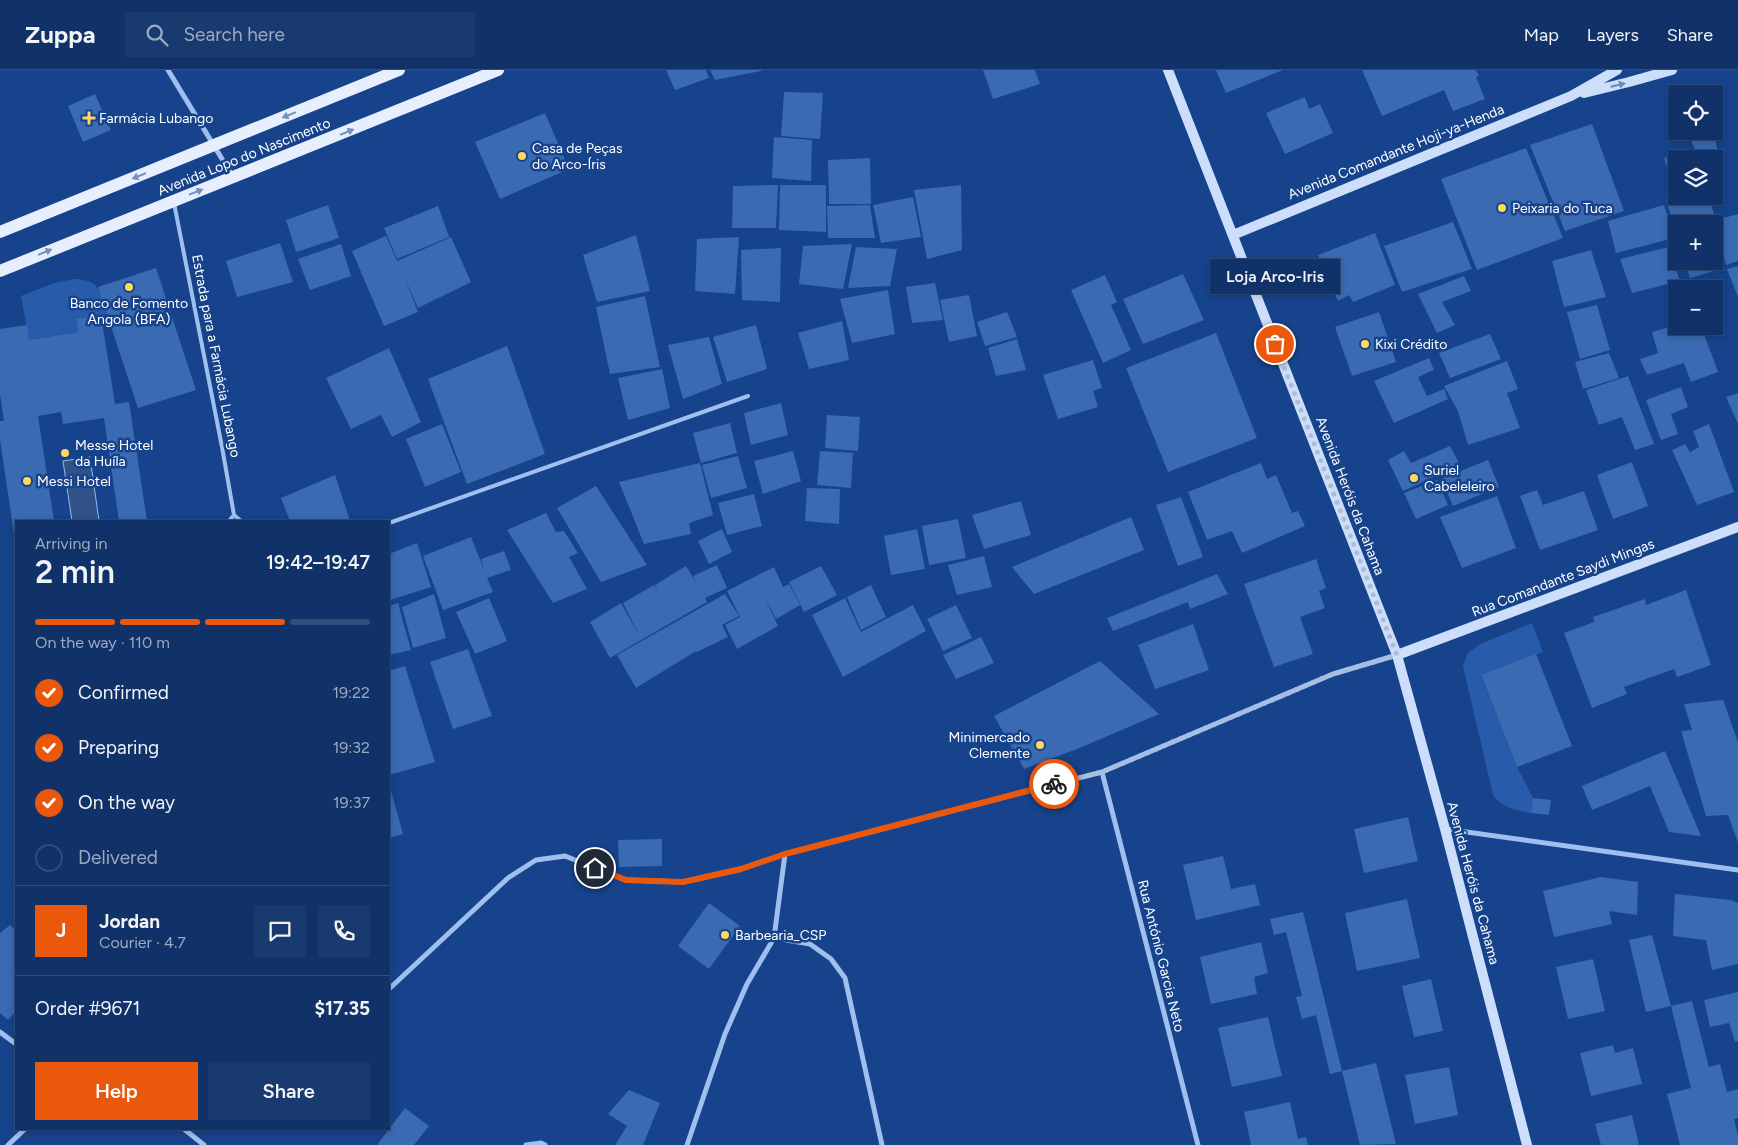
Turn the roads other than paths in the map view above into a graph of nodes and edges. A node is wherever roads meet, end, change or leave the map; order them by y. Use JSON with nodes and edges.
{"nodes":[{"id":1,"x":168,"y":70,"type":"edge"},
{"id":2,"x":399,"y":70,"type":"edge"},
{"id":3,"x":498,"y":70,"type":"edge"},
{"id":4,"x":1168,"y":70,"type":"edge"},
{"id":5,"x":1617,"y":70,"type":"edge"},
{"id":6,"x":1672,"y":70,"type":"edge"},
{"id":7,"x":1571,"y":96,"type":"junction"},
{"id":8,"x":214,"y":146,"type":"junction"},
{"id":9,"x":233,"y":178,"type":"junction"},
{"id":10,"x":174,"y":201,"type":"junction"},
{"id":11,"x":0,"y":232,"type":"edge"},
{"id":12,"x":1233,"y":235,"type":"junction"},
{"id":13,"x":0,"y":271,"type":"edge"},
{"id":14,"x":748,"y":396,"type":"dead end"},
{"id":15,"x":234,"y":515,"type":"junction"},
{"id":16,"x":230,"y":520,"type":"edge"},
{"id":17,"x":240,"y":520,"type":"edge"},
{"id":18,"x":390,"y":523,"type":"edge"},
{"id":19,"x":1738,"y":526,"type":"edge"},
{"id":20,"x":1397,"y":655,"type":"junction"},
{"id":21,"x":1102,"y":772,"type":"junction"},
{"id":22,"x":1445,"y":829,"type":"junction"},
{"id":23,"x":785,"y":854,"type":"junction"},
{"id":24,"x":1738,"y":870,"type":"edge"},
{"id":25,"x":774,"y":938,"type":"junction"},
{"id":26,"x":390,"y":988,"type":"edge"},
{"id":27,"x":0,"y":1032,"type":"edge"},
{"id":28,"x":15,"y":1043,"type":"edge"},
{"id":29,"x":24,"y":1130,"type":"edge"},
{"id":30,"x":185,"y":1130,"type":"edge"},
{"id":31,"x":8,"y":1145,"type":"edge"},
{"id":32,"x":204,"y":1145,"type":"edge"},
{"id":33,"x":526,"y":1145,"type":"edge"},
{"id":34,"x":545,"y":1145,"type":"edge"},
{"id":35,"x":687,"y":1145,"type":"edge"},
{"id":36,"x":882,"y":1145,"type":"edge"},
{"id":37,"x":1198,"y":1145,"type":"edge"},
{"id":38,"x":1527,"y":1145,"type":"edge"}],
"edges":[{"from":1,"to":8,"type":"street"},
{"from":2,"to":8,"type":"main road","name":"Avenida Lopo do Nascimento","one_way":true},
{"from":9,"to":3,"type":"main road","name":"Avenida Lopo do Nascimento","one_way":true},
{"from":4,"to":12,"type":"street","name":"Avenida Heróis da Cahama"},
{"from":5,"to":7,"type":"street","name":"Avenida Comandante Hoji-ya-Henda"},
{"from":7,"to":6,"type":"street","name":"Avenida Comandante Hoji-ya-Henda","one_way":true},
{"from":7,"to":12,"type":"street","name":"Avenida Comandante Hoji-ya-Henda"},
{"from":8,"to":9,"type":"street"},
{"from":8,"to":11,"type":"main road","name":"Avenida Lopo do Nascimento","one_way":true},
{"from":10,"to":9,"type":"main road","name":"Avenida Lopo do Nascimento","one_way":true},
{"from":13,"to":10,"type":"main road","name":"Avenida Lopo do Nascimento","one_way":true},
{"from":10,"to":15,"type":"lane","name":"Estrada para a Farmácia Lubango"},
{"from":12,"to":20,"type":"street","name":"Avenida Heróis da Cahama"},
{"from":14,"to":18,"type":"lane"},
{"from":15,"to":16,"type":"lane"},
{"from":15,"to":17,"type":"lane"},
{"from":19,"to":20,"type":"street","name":"Rua Comandante Saydi Mingas"},
{"from":20,"to":21,"type":"street"},
{"from":20,"to":22,"type":"street","name":"Avenida Heróis da Cahama"},
{"from":21,"to":23,"type":"street"},
{"from":21,"to":37,"type":"street","name":"Rua António Garcia Neto"},
{"from":22,"to":24,"type":"street"},
{"from":22,"to":38,"type":"street","name":"Avenida Heróis da Cahama"},
{"from":23,"to":25,"type":"street"},
{"from":23,"to":26,"type":"street"},
{"from":25,"to":35,"type":"street"},
{"from":25,"to":36,"type":"street"},
{"from":27,"to":28,"type":"street"},
{"from":29,"to":31,"type":"street"},
{"from":30,"to":32,"type":"street"},
{"from":33,"to":34,"type":"street"}]}
